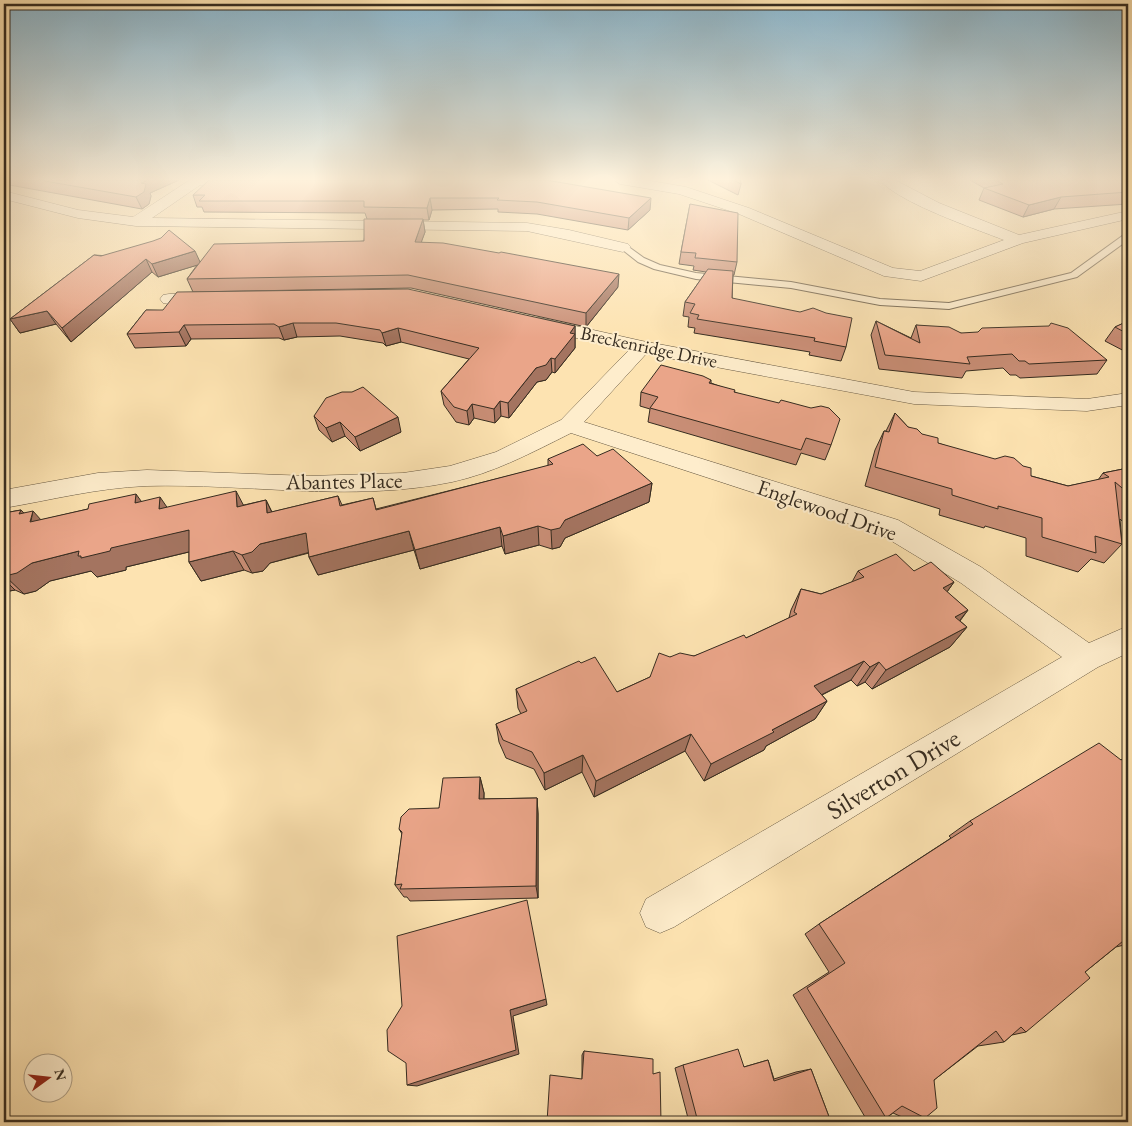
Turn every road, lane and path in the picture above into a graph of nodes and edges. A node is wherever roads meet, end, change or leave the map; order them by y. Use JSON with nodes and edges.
{"nodes":[{"id":1,"x":559,"y":233,"type":"edge"},
{"id":2,"x":795,"y":233,"type":"edge"},
{"id":3,"x":998,"y":233,"type":"edge"},
{"id":4,"x":1050,"y":233,"type":"edge"},
{"id":5,"x":1128,"y":236,"type":"edge"},
{"id":6,"x":1018,"y":240,"type":"junction"},
{"id":7,"x":623,"y":247,"type":"joint"},
{"id":8,"x":169,"y":298,"type":"dead end"},
{"id":9,"x":227,"y":298,"type":"edge"},
{"id":10,"x":526,"y":321,"type":"edge"},
{"id":11,"x":642,"y":347,"type":"junction"},
{"id":12,"x":1128,"y":399,"type":"edge"},
{"id":13,"x":569,"y":425,"type":"junction"},
{"id":14,"x":4,"y":499,"type":"edge"},
{"id":15,"x":1128,"y":639,"type":"edge"},
{"id":16,"x":1087,"y":658,"type":"junction"},
{"id":17,"x":660,"y":913,"type":"dead end"}],
"edges":[{"from":1,"to":7,"type":"street"},
{"from":2,"to":6,"type":"street"},
{"from":3,"to":6,"type":"street"},
{"from":4,"to":6,"type":"street"},
{"from":5,"to":7,"type":"lane"},
{"from":8,"to":9,"type":"street"},
{"from":10,"to":11,"type":"street","name":"Breckenridge Drive"},
{"from":11,"to":12,"type":"street","name":"Breckenridge Drive"},
{"from":11,"to":13,"type":"street","name":"Abantes Place"},
{"from":13,"to":14,"type":"street","name":"Abantes Place"},
{"from":13,"to":16,"type":"street","name":"Englewood Drive"},
{"from":15,"to":16,"type":"street","name":"Silverton Drive"},
{"from":16,"to":17,"type":"street","name":"Silverton Drive"}]}
